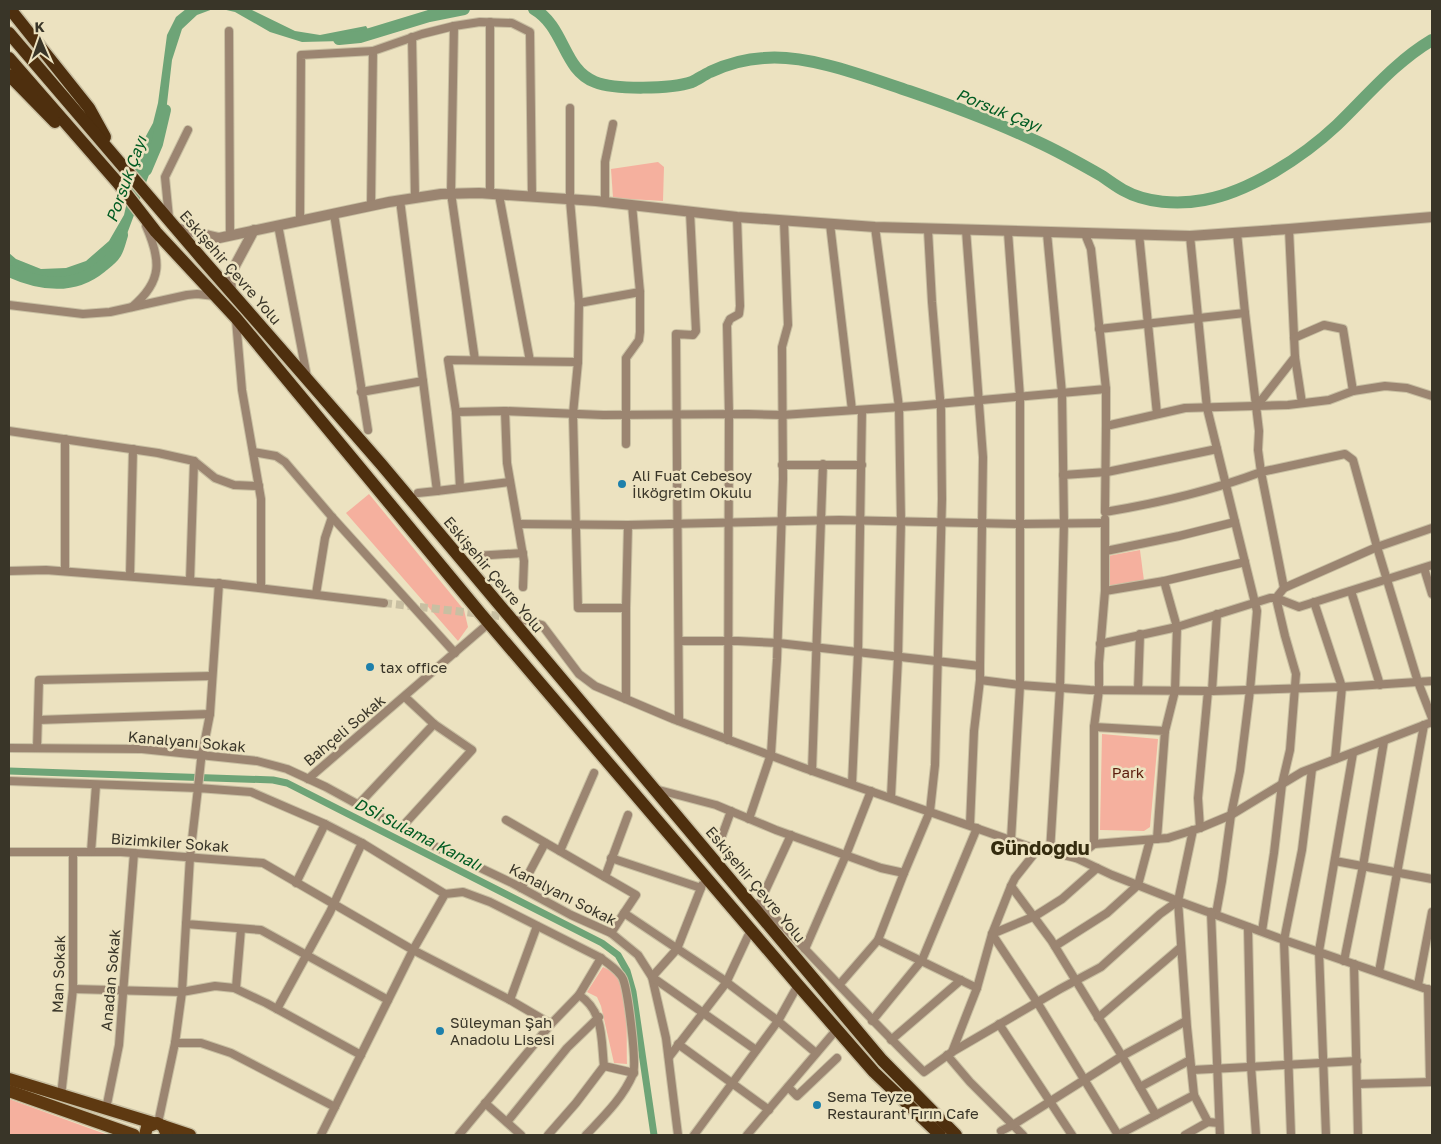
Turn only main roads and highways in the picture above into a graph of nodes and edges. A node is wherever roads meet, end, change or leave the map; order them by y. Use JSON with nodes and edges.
{"nodes":[{"id":1,"x":10,"y":9,"type":"edge"},
{"id":2,"x":9,"y":33,"type":"edge"},
{"id":3,"x":9,"y":58,"type":"edge"},
{"id":4,"x":9,"y":75,"type":"edge"},
{"id":5,"x":120,"y":163,"type":"junction"},
{"id":6,"x":118,"y":183,"type":"junction"},
{"id":7,"x":9,"y":1079,"type":"edge"},
{"id":8,"x":9,"y":1091,"type":"edge"},
{"id":9,"x":160,"y":1127,"type":"edge"},
{"id":10,"x":134,"y":1135,"type":"edge"},
{"id":11,"x":145,"y":1135,"type":"edge"},
{"id":12,"x":190,"y":1135,"type":"edge"},
{"id":13,"x":940,"y":1135,"type":"edge"},
{"id":14,"x":956,"y":1135,"type":"edge"}],
"edges":[{"from":1,"to":5,"type":"highway"},
{"from":2,"to":5,"type":"highway","name":"Eskişehir Çevre Yolu"},
{"from":3,"to":6,"type":"highway","name":"Eskişehir Çevre Yolu"},
{"from":4,"to":6,"type":"highway"},
{"from":5,"to":14,"type":"highway","name":"Eskişehir Çevre Yolu"},
{"from":6,"to":13,"type":"highway","name":"Eskişehir Çevre Yolu"},
{"from":7,"to":9,"type":"main road"},
{"from":8,"to":10,"type":"main road"},
{"from":9,"to":11,"type":"main road"},
{"from":9,"to":12,"type":"main road"}]}
